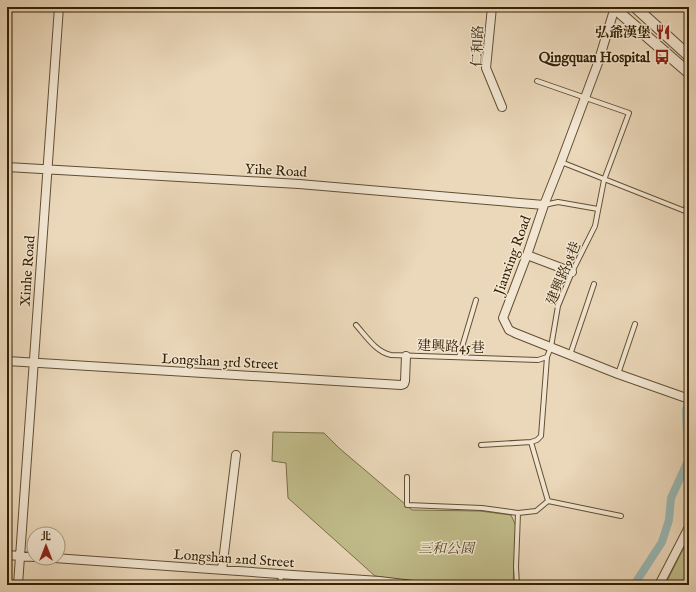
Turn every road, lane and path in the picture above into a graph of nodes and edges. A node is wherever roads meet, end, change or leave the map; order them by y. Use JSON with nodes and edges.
{"nodes":[{"id":1,"x":59,"y":7,"type":"edge"},
{"id":2,"x":492,"y":7,"type":"edge"},
{"id":3,"x":614,"y":7,"type":"edge"},
{"id":4,"x":635,"y":7,"type":"edge"},
{"id":5,"x":689,"y":56,"type":"edge"},
{"id":6,"x":688,"y":69,"type":"edge"},
{"id":7,"x":538,"y":81,"type":"dead end"},
{"id":8,"x":585,"y":96,"type":"junction"},
{"id":9,"x":502,"y":107,"type":"dead end"},
{"id":10,"x":561,"y":162,"type":"junction"},
{"id":11,"x":7,"y":167,"type":"edge"},
{"id":12,"x":47,"y":170,"type":"junction"},
{"id":13,"x":604,"y":180,"type":"junction"},
{"id":14,"x":689,"y":200,"type":"edge"},
{"id":15,"x":544,"y":205,"type":"junction"},
{"id":16,"x":598,"y":209,"type":"junction"},
{"id":17,"x":527,"y":255,"type":"junction"},
{"id":18,"x":572,"y":272,"type":"junction"},
{"id":19,"x":594,"y":284,"type":"dead end"},
{"id":20,"x":476,"y":300,"type":"dead end"},
{"id":21,"x":635,"y":324,"type":"dead end"},
{"id":22,"x":356,"y":325,"type":"dead end"},
{"id":23,"x":551,"y":347,"type":"junction"},
{"id":24,"x":570,"y":355,"type":"junction"},
{"id":25,"x":406,"y":356,"type":"junction"},
{"id":26,"x":459,"y":357,"type":"junction"},
{"id":27,"x":547,"y":357,"type":"junction"},
{"id":28,"x":7,"y":361,"type":"edge"},
{"id":29,"x":34,"y":363,"type":"junction"},
{"id":30,"x":618,"y":374,"type":"junction"},
{"id":31,"x":689,"y":399,"type":"edge"},
{"id":32,"x":531,"y":442,"type":"junction"},
{"id":33,"x":481,"y":445,"type":"dead end"},
{"id":34,"x":236,"y":454,"type":"dead end"},
{"id":35,"x":407,"y":477,"type":"dead end"},
{"id":36,"x":548,"y":501,"type":"junction"},
{"id":37,"x":518,"y":513,"type":"junction"},
{"id":38,"x":621,"y":516,"type":"dead end"},
{"id":39,"x":689,"y":527,"type":"edge"},
{"id":40,"x":7,"y":555,"type":"edge"},
{"id":41,"x":20,"y":556,"type":"junction"},
{"id":42,"x":26,"y":556,"type":"edge"},
{"id":43,"x":66,"y":559,"type":"edge"},
{"id":44,"x":222,"y":570,"type":"junction"},
{"id":45,"x":281,"y":574,"type":"junction"},
{"id":46,"x":18,"y":585,"type":"edge"},
{"id":47,"x":280,"y":585,"type":"edge"},
{"id":48,"x":413,"y":585,"type":"edge"},
{"id":49,"x":517,"y":585,"type":"edge"},
{"id":50,"x":659,"y":585,"type":"edge"}],
"edges":[{"from":1,"to":12,"type":"street","name":"Xinhe Road"},
{"from":2,"to":9,"type":"street","name":"仁和路"},
{"from":3,"to":6,"type":"street"},
{"from":3,"to":8,"type":"street","name":"Jianxing Road"},
{"from":4,"to":5,"type":"street"},
{"from":7,"to":8,"type":"lane"},
{"from":8,"to":10,"type":"street","name":"Jianxing Road"},
{"from":8,"to":13,"type":"lane","name":"建興路98巷"},
{"from":10,"to":13,"type":"lane"},
{"from":10,"to":15,"type":"street","name":"Jianxing Road"},
{"from":11,"to":12,"type":"street","name":"Yihe Road"},
{"from":12,"to":15,"type":"street","name":"Yihe Road"},
{"from":12,"to":29,"type":"street","name":"Xinhe Road"},
{"from":13,"to":14,"type":"lane"},
{"from":13,"to":16,"type":"lane","name":"建興路98巷"},
{"from":15,"to":16,"type":"lane"},
{"from":15,"to":17,"type":"street","name":"Jianxing Road"},
{"from":16,"to":18,"type":"lane","name":"建興路98巷"},
{"from":17,"to":18,"type":"street"},
{"from":17,"to":23,"type":"street","name":"Jianxing Road"},
{"from":18,"to":23,"type":"lane","name":"建興路98巷"},
{"from":19,"to":24,"type":"lane"},
{"from":20,"to":26,"type":"lane"},
{"from":21,"to":30,"type":"lane"},
{"from":22,"to":25,"type":"lane","name":"建興路45巷"},
{"from":23,"to":24,"type":"street","name":"Jianxing Road"},
{"from":23,"to":27,"type":"lane"},
{"from":24,"to":30,"type":"street","name":"Jianxing Road"},
{"from":25,"to":26,"type":"lane","name":"建興路45巷"},
{"from":25,"to":29,"type":"street","name":"Longshan 3rd Street"},
{"from":26,"to":27,"type":"lane","name":"建興路45巷"},
{"from":27,"to":32,"type":"lane"},
{"from":28,"to":29,"type":"street","name":"Longshan 3rd Street"},
{"from":29,"to":41,"type":"street","name":"Xinhe Road"},
{"from":30,"to":31,"type":"street","name":"Jianxing Road"},
{"from":32,"to":33,"type":"lane"},
{"from":32,"to":36,"type":"lane"},
{"from":34,"to":44,"type":"street"},
{"from":35,"to":37,"type":"lane"},
{"from":36,"to":37,"type":"lane"},
{"from":36,"to":38,"type":"lane"},
{"from":37,"to":49,"type":"lane"},
{"from":39,"to":50,"type":"street"},
{"from":40,"to":41,"type":"street"},
{"from":41,"to":42,"type":"street"},
{"from":41,"to":46,"type":"street","name":"Xinhe Road"},
{"from":43,"to":44,"type":"street","name":"Longshan 2nd Street"},
{"from":44,"to":45,"type":"street","name":"Longshan 2nd Street"},
{"from":45,"to":47,"type":"lane"},
{"from":45,"to":48,"type":"street","name":"Longshan 2nd Street"}]}
